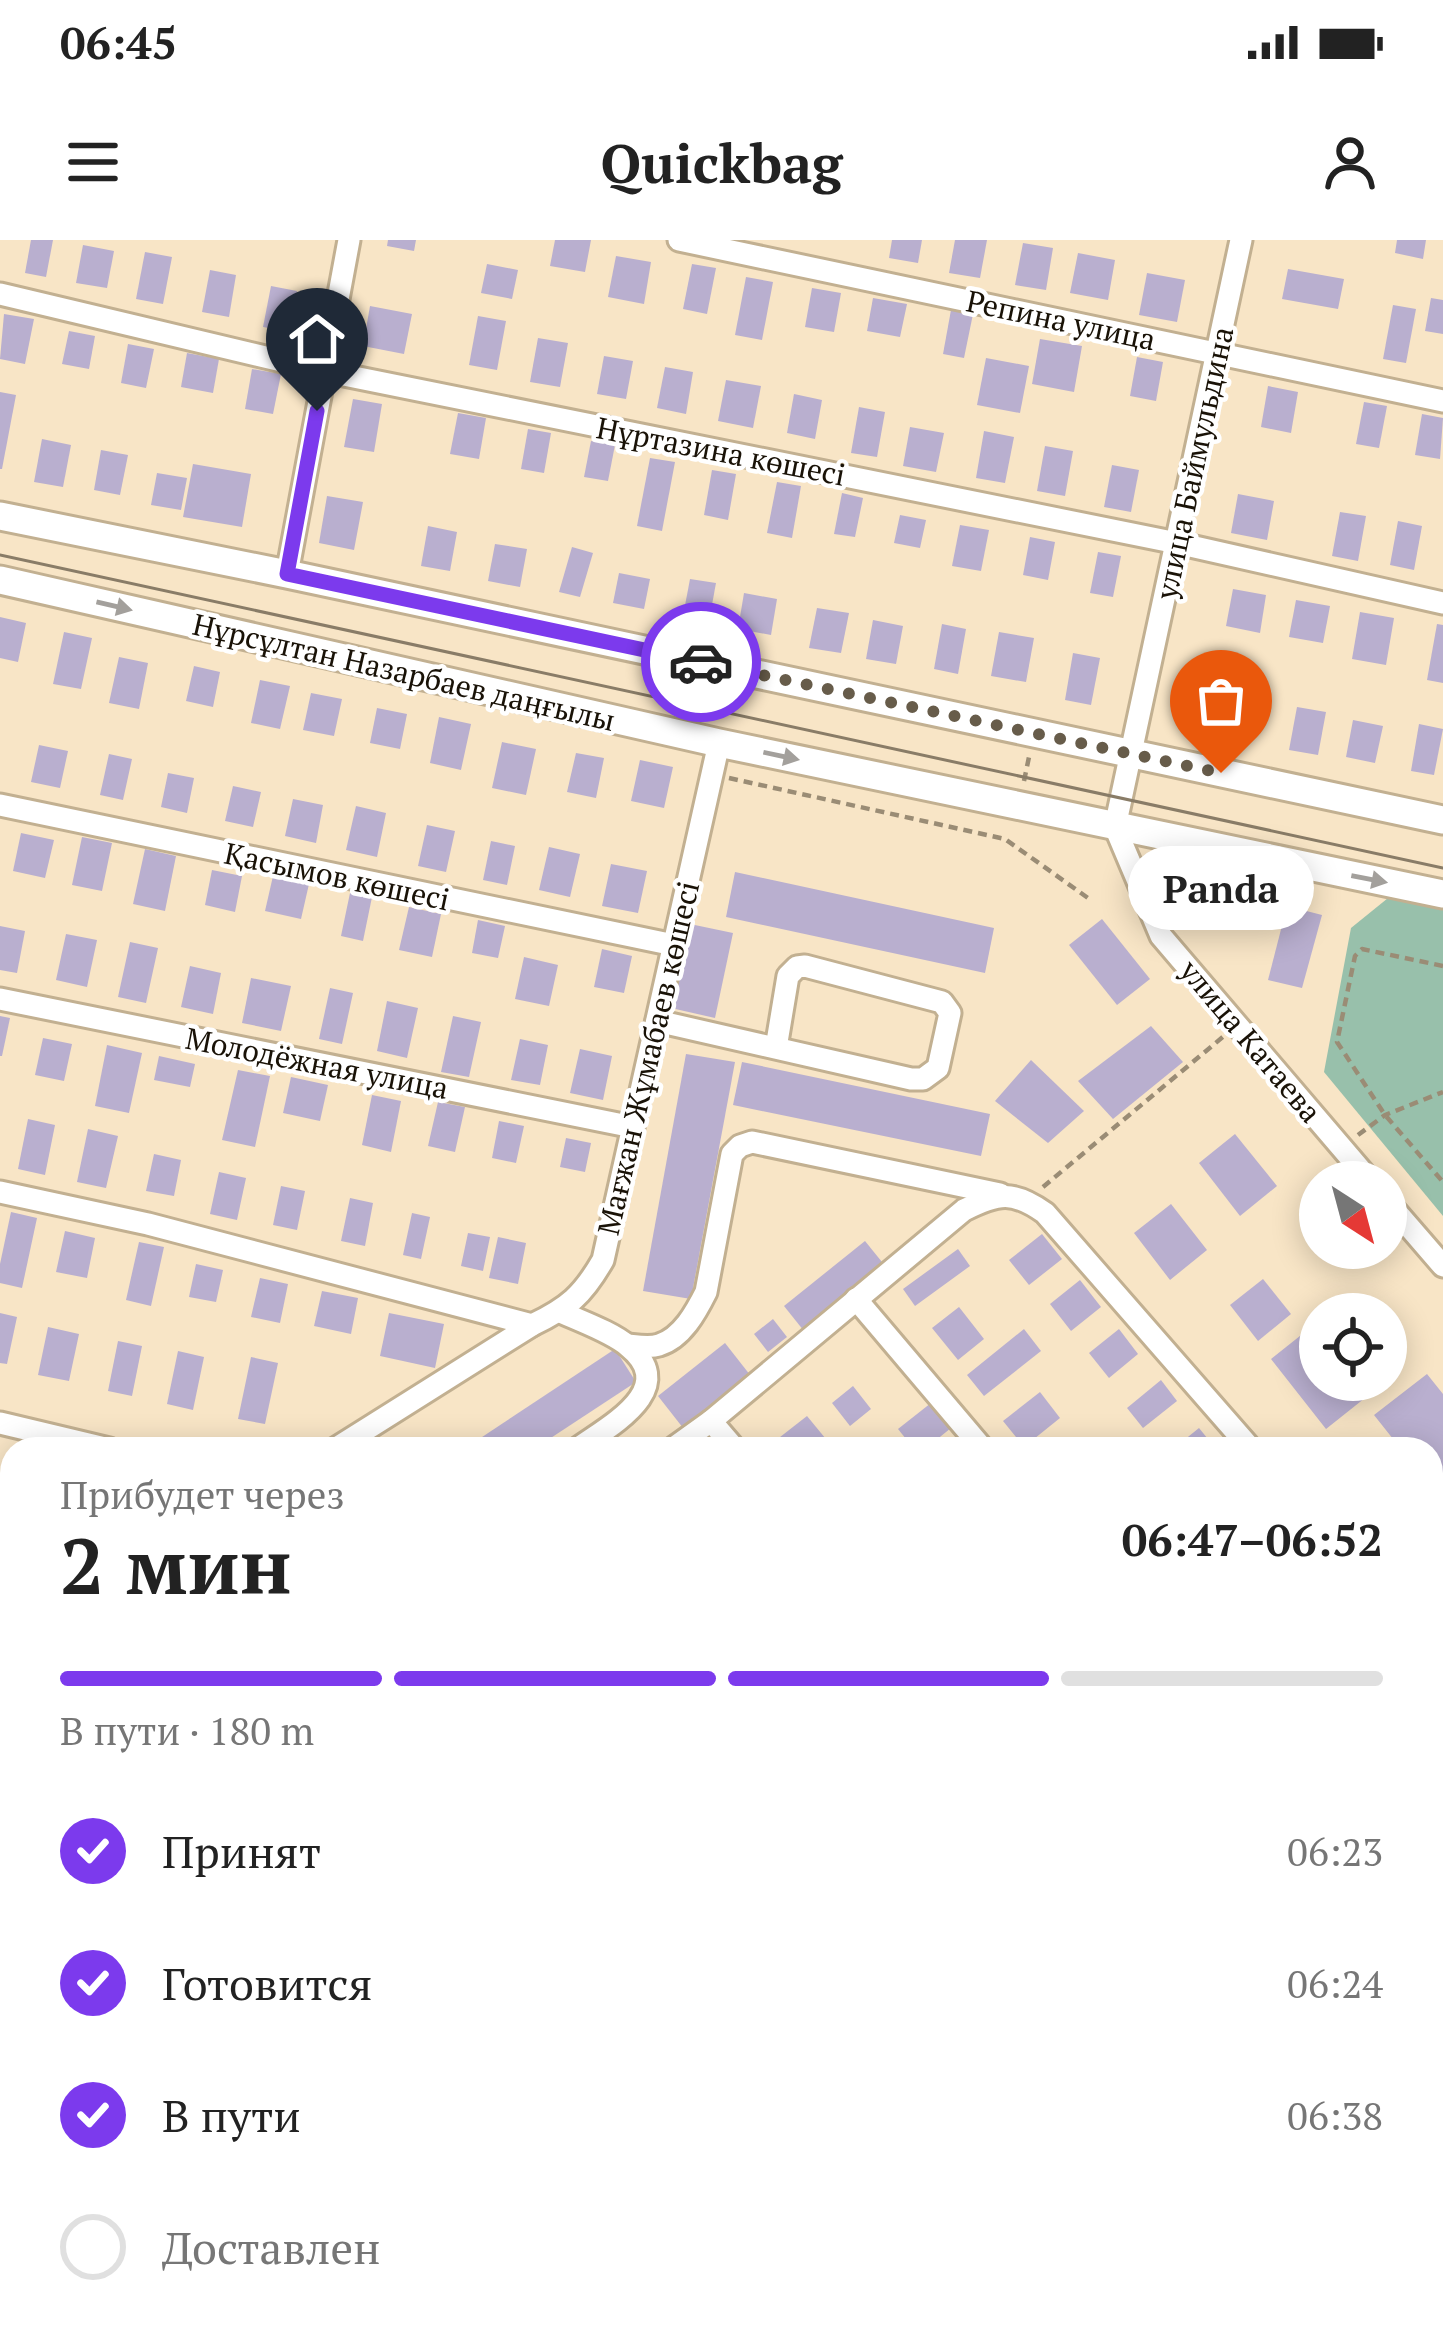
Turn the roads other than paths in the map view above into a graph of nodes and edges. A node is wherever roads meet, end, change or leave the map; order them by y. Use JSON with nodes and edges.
{"nodes":[{"id":1,"x":349,"y":240,"type":"edge"},
{"id":2,"x":680,"y":240,"type":"edge"},
{"id":3,"x":1241,"y":240,"type":"edge"},
{"id":4,"x":0,"y":294,"type":"edge"},
{"id":5,"x":1217,"y":353,"type":"junction"},
{"id":6,"x":324,"y":370,"type":"junction"},
{"id":7,"x":1443,"y":401,"type":"edge"},
{"id":8,"x":0,"y":516,"type":"edge"},
{"id":9,"x":1177,"y":543,"type":"junction"},
{"id":10,"x":287,"y":574,"type":"junction"},
{"id":11,"x":0,"y":580,"type":"edge"},
{"id":12,"x":1443,"y":603,"type":"edge"},
{"id":13,"x":719,"y":743,"type":"junction"},
{"id":14,"x":1132,"y":754,"type":"junction"},
{"id":15,"x":0,"y":805,"type":"edge"},
{"id":16,"x":1443,"y":820,"type":"edge"},
{"id":17,"x":1115,"y":827,"type":"junction"},
{"id":18,"x":1443,"y":894,"type":"edge"},
{"id":19,"x":674,"y":945,"type":"junction"},
{"id":20,"x":0,"y":999,"type":"edge"},
{"id":21,"x":657,"y":1021,"type":"junction"},
{"id":22,"x":776,"y":1048,"type":"junction"},
{"id":23,"x":633,"y":1127,"type":"junction"},
{"id":24,"x":1353,"y":1161,"type":"edge"},
{"id":25,"x":0,"y":1192,"type":"edge"},
{"id":26,"x":1026,"y":1203,"type":"junction"},
{"id":27,"x":1407,"y":1224,"type":"edge"},
{"id":28,"x":1443,"y":1266,"type":"edge"},
{"id":29,"x":856,"y":1299,"type":"junction"},
{"id":30,"x":561,"y":1312,"type":"junction"},
{"id":31,"x":532,"y":1325,"type":"junction"},
{"id":32,"x":628,"y":1345,"type":"junction"},
{"id":33,"x":711,"y":1421,"type":"junction"},
{"id":34,"x":0,"y":1423,"type":"edge"},
{"id":35,"x":59,"y":1437,"type":"edge"},
{"id":36,"x":354,"y":1437,"type":"edge"},
{"id":37,"x":595,"y":1437,"type":"edge"},
{"id":38,"x":689,"y":1437,"type":"edge"},
{"id":39,"x":725,"y":1437,"type":"edge"},
{"id":40,"x":973,"y":1437,"type":"edge"},
{"id":41,"x":1240,"y":1437,"type":"edge"}],
"edges":[{"from":1,"to":6,"type":"street"},
{"from":2,"to":5,"type":"street","name":"Репина улица"},
{"from":3,"to":5,"type":"street","name":"улица Баймульдина"},
{"from":4,"to":6,"type":"street","name":"Нұртазина көшесі"},
{"from":5,"to":7,"type":"street","name":"Репина улица"},
{"from":5,"to":9,"type":"street","name":"улица Баймульдина"},
{"from":6,"to":9,"type":"street","name":"Нұртазина көшесі"},
{"from":6,"to":10,"type":"street"},
{"from":8,"to":10,"type":"main road"},
{"from":9,"to":12,"type":"street","name":"Нұртазина көшесі"},
{"from":9,"to":14,"type":"street","name":"улица Баймульдина"},
{"from":10,"to":14,"type":"main road"},
{"from":11,"to":13,"type":"main road","name":"Нұрсұлтан Назарбаев даңғылы","one_way":true},
{"from":13,"to":17,"type":"main road","name":"Нұрсұлтан Назарбаев даңғылы","one_way":true},
{"from":13,"to":19,"type":"street","name":"Мағжан Жұмабаев көшесі"},
{"from":14,"to":16,"type":"main road"},
{"from":14,"to":17,"type":"street","name":"улица Баймульдина"},
{"from":15,"to":19,"type":"street","name":"Қасымов көшесі"},
{"from":17,"to":18,"type":"main road","name":"Нұрсұлтан Назарбаев даңғылы","one_way":true},
{"from":17,"to":24,"type":"street","name":"улица Катаева"},
{"from":19,"to":21,"type":"street","name":"Мағжан Жұмабаев көшесі"},
{"from":20,"to":23,"type":"street","name":"Молодёжная улица"},
{"from":21,"to":22,"type":"street"},
{"from":21,"to":23,"type":"street","name":"Мағжан Жұмабаев көшесі"},
{"from":22,"to":22,"type":"street"},
{"from":23,"to":30,"type":"street","name":"Мағжан Жұмабаев көшесі"},
{"from":25,"to":31,"type":"street"},
{"from":26,"to":29,"type":"street"},
{"from":26,"to":32,"type":"street"},
{"from":26,"to":41,"type":"street"},
{"from":27,"to":28,"type":"street"},
{"from":29,"to":33,"type":"street"},
{"from":29,"to":40,"type":"street"},
{"from":30,"to":31,"type":"street","name":"Мағжан Жұмабаев көшесі"},
{"from":30,"to":32,"type":"street"},
{"from":31,"to":36,"type":"street","name":"Мағжан Жұмабаев көшесі"},
{"from":32,"to":37,"type":"street"},
{"from":33,"to":38,"type":"street"},
{"from":33,"to":39,"type":"street"},
{"from":34,"to":35,"type":"street"}]}
